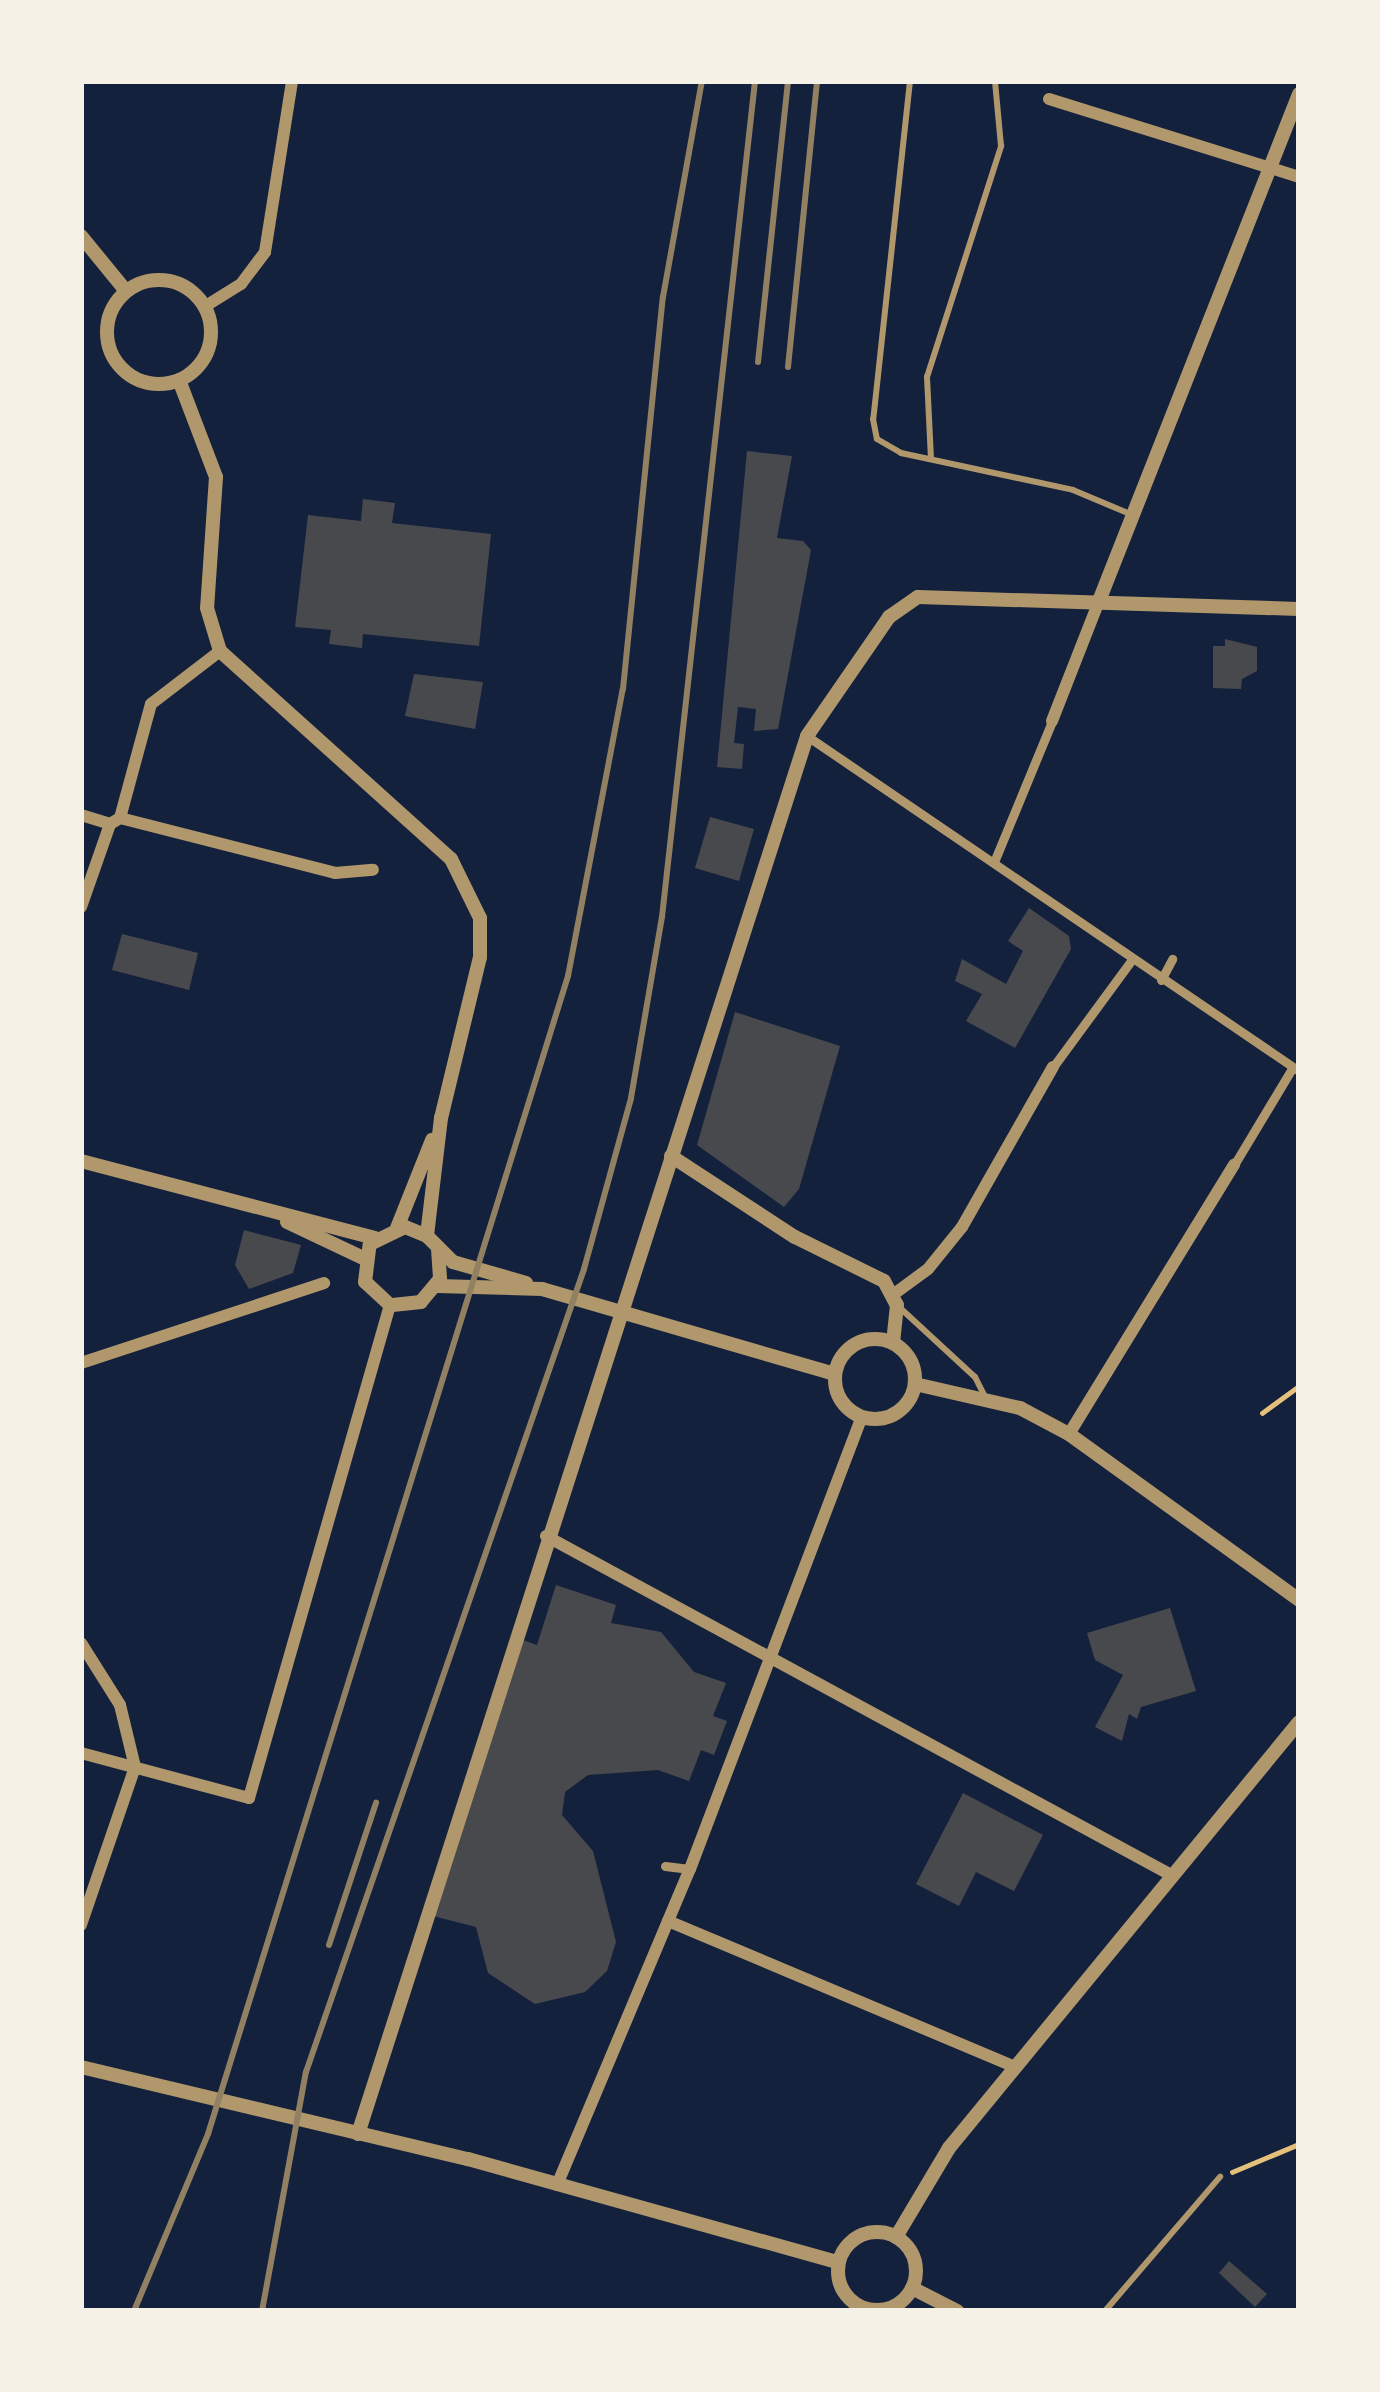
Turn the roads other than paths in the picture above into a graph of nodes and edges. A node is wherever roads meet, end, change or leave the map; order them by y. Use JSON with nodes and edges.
{"nodes":[{"id":1,"x":292,"y":81,"type":"edge"},
{"id":2,"x":910,"y":81,"type":"edge"},
{"id":3,"x":995,"y":81,"type":"edge"},
{"id":4,"x":1299,"y":94,"type":"edge"},
{"id":5,"x":1049,"y":99,"type":"dead end"},
{"id":6,"x":1271,"y":168,"type":"junction"},
{"id":7,"x":1299,"y":177,"type":"edge"},
{"id":8,"x":81,"y":236,"type":"edge"},
{"id":9,"x":126,"y":291,"type":"junction"},
{"id":10,"x":204,"y":308,"type":"junction"},
{"id":11,"x":178,"y":380,"type":"junction"},
{"id":12,"x":931,"y":459,"type":"junction"},
{"id":13,"x":1130,"y":514,"type":"junction"},
{"id":14,"x":1099,"y":602,"type":"junction"},
{"id":15,"x":1299,"y":609,"type":"edge"},
{"id":16,"x":220,"y":651,"type":"junction"},
{"id":17,"x":1052,"y":721,"type":"joint"},
{"id":18,"x":807,"y":736,"type":"junction"},
{"id":19,"x":81,"y":815,"type":"edge"},
{"id":20,"x":115,"y":821,"type":"junction"},
{"id":21,"x":994,"y":862,"type":"junction"},
{"id":22,"x":373,"y":870,"type":"dead end"},
{"id":23,"x":81,"y":907,"type":"edge"},
{"id":24,"x":1172,"y":959,"type":"dead end"},
{"id":25,"x":1131,"y":961,"type":"junction"},
{"id":26,"x":1161,"y":980,"type":"junction"},
{"id":27,"x":1053,"y":1067,"type":"joint"},
{"id":28,"x":1296,"y":1069,"type":"edge"},
{"id":29,"x":441,"y":1118,"type":"junction"},
{"id":30,"x":671,"y":1156,"type":"junction"},
{"id":31,"x":81,"y":1161,"type":"edge"},
{"id":32,"x":1234,"y":1165,"type":"joint"},
{"id":33,"x":270,"y":1213,"type":"junction"},
{"id":34,"x":397,"y":1228,"type":"junction"},
{"id":35,"x":427,"y":1236,"type":"junction"},
{"id":36,"x":375,"y":1238,"type":"junction"},
{"id":37,"x":440,"y":1253,"type":"junction"},
{"id":38,"x":363,"y":1258,"type":"junction"},
{"id":39,"x":324,"y":1283,"type":"dead end"},
{"id":40,"x":437,"y":1286,"type":"junction"},
{"id":41,"x":542,"y":1289,"type":"junction"},
{"id":42,"x":896,"y":1299,"type":"junction"},
{"id":43,"x":390,"y":1305,"type":"junction"},
{"id":44,"x":893,"y":1343,"type":"junction"},
{"id":45,"x":81,"y":1363,"type":"edge"},
{"id":46,"x":836,"y":1375,"type":"junction"},
{"id":47,"x":915,"y":1384,"type":"junction"},
{"id":48,"x":986,"y":1398,"type":"junction"},
{"id":49,"x":862,"y":1417,"type":"junction"},
{"id":50,"x":1069,"y":1434,"type":"junction"},
{"id":51,"x":546,"y":1536,"type":"junction"},
{"id":52,"x":1299,"y":1600,"type":"edge"},
{"id":53,"x":81,"y":1643,"type":"edge"},
{"id":54,"x":772,"y":1657,"type":"junction"},
{"id":55,"x":1299,"y":1722,"type":"edge"},
{"id":56,"x":81,"y":1753,"type":"edge"},
{"id":57,"x":134,"y":1767,"type":"junction"},
{"id":58,"x":664,"y":1866,"type":"dead end"},
{"id":59,"x":690,"y":1869,"type":"junction"},
{"id":60,"x":1173,"y":1876,"type":"junction"},
{"id":61,"x":668,"y":1921,"type":"junction"},
{"id":62,"x":81,"y":1924,"type":"edge"},
{"id":63,"x":81,"y":2067,"type":"edge"},
{"id":64,"x":1015,"y":2067,"type":"junction"},
{"id":65,"x":358,"y":2134,"type":"junction"},
{"id":66,"x":1220,"y":2177,"type":"road end"},
{"id":67,"x":557,"y":2186,"type":"junction"},
{"id":68,"x":896,"y":2236,"type":"junction"},
{"id":69,"x":838,"y":2262,"type":"junction"},
{"id":70,"x":912,"y":2288,"type":"junction"},
{"id":71,"x":852,"y":2307,"type":"edge"},
{"id":72,"x":956,"y":2311,"type":"edge"},
{"id":73,"x":1105,"y":2311,"type":"edge"}],
"edges":[{"from":1,"to":10,"type":"street"},
{"from":2,"to":12,"type":"lane"},
{"from":3,"to":12,"type":"lane"},
{"from":4,"to":6,"type":"street"},
{"from":5,"to":6,"type":"street"},
{"from":6,"to":7,"type":"street"},
{"from":6,"to":13,"type":"street"},
{"from":8,"to":9,"type":"street"},
{"from":9,"to":10,"type":"street"},
{"from":9,"to":11,"type":"street"},
{"from":10,"to":11,"type":"street"},
{"from":11,"to":16,"type":"street"},
{"from":12,"to":13,"type":"lane"},
{"from":13,"to":14,"type":"street"},
{"from":14,"to":15,"type":"street"},
{"from":14,"to":17,"type":"street"},
{"from":14,"to":18,"type":"street"},
{"from":16,"to":20,"type":"street"},
{"from":16,"to":29,"type":"street"},
{"from":17,"to":21,"type":"street"},
{"from":18,"to":21,"type":"street"},
{"from":18,"to":30,"type":"street"},
{"from":19,"to":20,"type":"street"},
{"from":20,"to":22,"type":"street"},
{"from":20,"to":23,"type":"street"},
{"from":21,"to":25,"type":"street"},
{"from":24,"to":26,"type":"street"},
{"from":25,"to":26,"type":"street"},
{"from":25,"to":27,"type":"street"},
{"from":26,"to":28,"type":"street"},
{"from":27,"to":42,"type":"street"},
{"from":28,"to":32,"type":"street"},
{"from":29,"to":34,"type":"street"},
{"from":29,"to":35,"type":"street"},
{"from":30,"to":42,"type":"street"},
{"from":30,"to":51,"type":"street"},
{"from":31,"to":33,"type":"street"},
{"from":32,"to":50,"type":"street"},
{"from":33,"to":36,"type":"street"},
{"from":33,"to":38,"type":"street"},
{"from":34,"to":35,"type":"street"},
{"from":34,"to":36,"type":"street"},
{"from":35,"to":37,"type":"street"},
{"from":36,"to":38,"type":"street"},
{"from":37,"to":40,"type":"street"},
{"from":37,"to":41,"type":"street"},
{"from":38,"to":43,"type":"street"},
{"from":39,"to":45,"type":"street"},
{"from":40,"to":41,"type":"street"},
{"from":40,"to":43,"type":"street"},
{"from":41,"to":46,"type":"street"},
{"from":42,"to":44,"type":"street"},
{"from":42,"to":48,"type":"lane"},
{"from":43,"to":57,"type":"street"},
{"from":44,"to":46,"type":"street"},
{"from":44,"to":47,"type":"street"},
{"from":46,"to":49,"type":"street"},
{"from":47,"to":48,"type":"street"},
{"from":47,"to":49,"type":"street"},
{"from":48,"to":50,"type":"street"},
{"from":49,"to":54,"type":"street"},
{"from":50,"to":52,"type":"street"},
{"from":51,"to":54,"type":"street"},
{"from":51,"to":65,"type":"street"},
{"from":53,"to":57,"type":"street"},
{"from":54,"to":59,"type":"street"},
{"from":54,"to":60,"type":"street"},
{"from":55,"to":60,"type":"street"},
{"from":56,"to":57,"type":"street"},
{"from":57,"to":62,"type":"street"},
{"from":58,"to":59,"type":"street"},
{"from":59,"to":61,"type":"street"},
{"from":60,"to":64,"type":"street"},
{"from":61,"to":64,"type":"street"},
{"from":61,"to":67,"type":"street"},
{"from":63,"to":65,"type":"street"},
{"from":64,"to":68,"type":"street"},
{"from":65,"to":67,"type":"street"},
{"from":66,"to":73,"type":"lane"},
{"from":67,"to":69,"type":"street"},
{"from":68,"to":69,"type":"street"},
{"from":68,"to":70,"type":"street"},
{"from":69,"to":71,"type":"street"},
{"from":70,"to":71,"type":"street"},
{"from":70,"to":72,"type":"street"}]}
